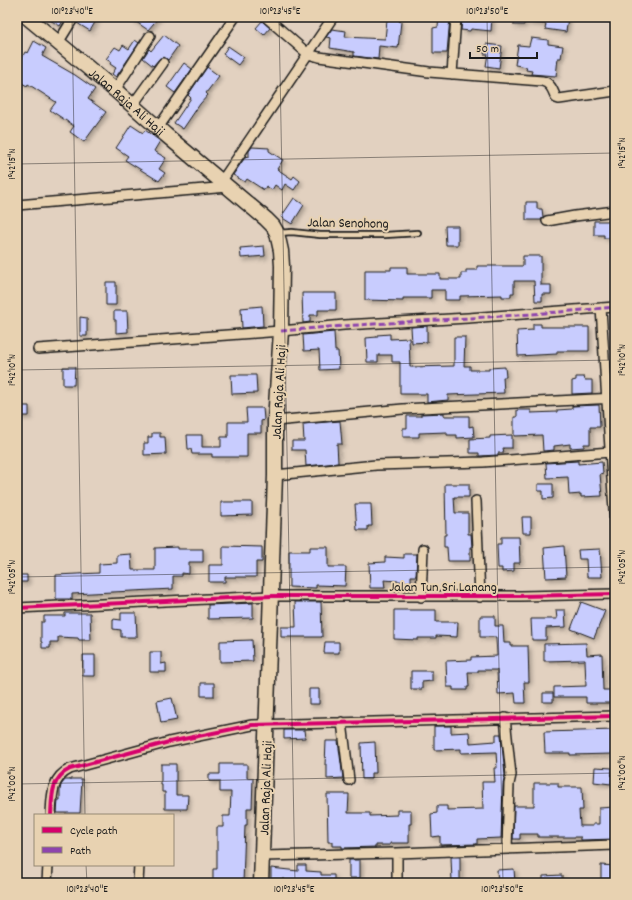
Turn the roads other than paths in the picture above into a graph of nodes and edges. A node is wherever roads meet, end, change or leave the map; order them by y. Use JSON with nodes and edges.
{"nodes":[{"id":1,"x":27,"y":17,"type":"edge"},
{"id":2,"x":74,"y":17,"type":"edge"},
{"id":3,"x":235,"y":17,"type":"edge"},
{"id":4,"x":266,"y":17,"type":"edge"},
{"id":5,"x":333,"y":17,"type":"edge"},
{"id":6,"x":456,"y":17,"type":"edge"},
{"id":7,"x":150,"y":36,"type":"dead end"},
{"id":8,"x":58,"y":43,"type":"junction"},
{"id":9,"x":308,"y":54,"type":"junction"},
{"id":10,"x":163,"y":63,"type":"dead end"},
{"id":11,"x":452,"y":74,"type":"junction"},
{"id":12,"x":115,"y":90,"type":"junction"},
{"id":13,"x":615,"y":91,"type":"edge"},
{"id":14,"x":132,"y":106,"type":"junction"},
{"id":15,"x":158,"y":128,"type":"junction"},
{"id":16,"x":224,"y":184,"type":"junction"},
{"id":17,"x":17,"y":205,"type":"edge"},
{"id":18,"x":615,"y":211,"type":"edge"},
{"id":19,"x":547,"y":221,"type":"dead end"},
{"id":20,"x":418,"y":232,"type":"dead end"},
{"id":21,"x":277,"y":233,"type":"junction"},
{"id":22,"x":615,"y":307,"type":"edge"},
{"id":23,"x":601,"y":308,"type":"junction"},
{"id":24,"x":281,"y":331,"type":"junction"},
{"id":25,"x":38,"y":349,"type":"dead end"},
{"id":26,"x":611,"y":398,"type":"edge"},
{"id":27,"x":275,"y":421,"type":"junction"},
{"id":28,"x":610,"y":452,"type":"junction"},
{"id":29,"x":275,"y":476,"type":"junction"},
{"id":30,"x":476,"y":500,"type":"dead end"},
{"id":31,"x":615,"y":526,"type":"edge"},
{"id":32,"x":423,"y":549,"type":"dead end"},
{"id":33,"x":615,"y":594,"type":"edge"},
{"id":34,"x":270,"y":596,"type":"junction"},
{"id":35,"x":421,"y":597,"type":"junction"},
{"id":36,"x":480,"y":597,"type":"junction"},
{"id":37,"x":17,"y":608,"type":"edge"},
{"id":38,"x":615,"y":716,"type":"edge"},
{"id":39,"x":267,"y":717,"type":"junction"},
{"id":40,"x":505,"y":718,"type":"junction"},
{"id":41,"x":342,"y":722,"type":"junction"},
{"id":42,"x":349,"y":780,"type":"dead end"},
{"id":43,"x":51,"y":814,"type":"edge"},
{"id":44,"x":615,"y":845,"type":"edge"},
{"id":45,"x":507,"y":849,"type":"junction"},
{"id":46,"x":397,"y":853,"type":"junction"},
{"id":47,"x":262,"y":856,"type":"junction"},
{"id":48,"x":48,"y":866,"type":"edge"},
{"id":49,"x":139,"y":866,"type":"edge"},
{"id":50,"x":47,"y":883,"type":"edge"},
{"id":51,"x":138,"y":883,"type":"edge"},
{"id":52,"x":261,"y":883,"type":"edge"},
{"id":53,"x":397,"y":883,"type":"edge"}],
"edges":[{"from":1,"to":8,"type":"main road","name":"Jalan Raja Ali Haji"},
{"from":2,"to":8,"type":"street"},
{"from":3,"to":15,"type":"street"},
{"from":4,"to":9,"type":"street"},
{"from":5,"to":9,"type":"street"},
{"from":6,"to":11,"type":"street"},
{"from":7,"to":12,"type":"street"},
{"from":8,"to":12,"type":"main road","name":"Jalan Raja Ali Haji"},
{"from":9,"to":11,"type":"street"},
{"from":9,"to":16,"type":"street"},
{"from":10,"to":14,"type":"street"},
{"from":11,"to":13,"type":"street"},
{"from":12,"to":14,"type":"main road","name":"Jalan Raja Ali Haji"},
{"from":14,"to":15,"type":"main road","name":"Jalan Raja Ali Haji"},
{"from":15,"to":16,"type":"main road","name":"Jalan Raja Ali Haji"},
{"from":16,"to":17,"type":"street"},
{"from":16,"to":21,"type":"main road","name":"Jalan Raja Ali Haji"},
{"from":18,"to":19,"type":"street"},
{"from":20,"to":21,"type":"lane","name":"Jalan Senohong"},
{"from":21,"to":24,"type":"main road","name":"Jalan Raja Ali Haji"},
{"from":22,"to":23,"type":"street"},
{"from":23,"to":24,"type":"street"},
{"from":23,"to":26,"type":"street"},
{"from":24,"to":25,"type":"street"},
{"from":24,"to":27,"type":"main road","name":"Jalan Raja Ali Haji"},
{"from":26,"to":27,"type":"street"},
{"from":26,"to":28,"type":"street"},
{"from":27,"to":29,"type":"main road","name":"Jalan Raja Ali Haji"},
{"from":28,"to":29,"type":"street"},
{"from":28,"to":31,"type":"street"},
{"from":29,"to":34,"type":"main road","name":"Jalan Raja Ali Haji"},
{"from":30,"to":36,"type":"street"},
{"from":32,"to":35,"type":"street"},
{"from":33,"to":36,"type":"street","name":"Jalan Tun Sri Lanang"},
{"from":34,"to":35,"type":"street","name":"Jalan Tun Sri Lanang"},
{"from":34,"to":37,"type":"street","name":"Jalan Tun Sri Lanang"},
{"from":34,"to":39,"type":"main road","name":"Jalan Raja Ali Haji"},
{"from":35,"to":36,"type":"street","name":"Jalan Tun Sri Lanang"},
{"from":38,"to":40,"type":"street"},
{"from":39,"to":41,"type":"street"},
{"from":39,"to":43,"type":"street"},
{"from":39,"to":47,"type":"main road","name":"Jalan Raja Ali Haji"},
{"from":40,"to":41,"type":"street"},
{"from":40,"to":45,"type":"street"},
{"from":41,"to":42,"type":"street"},
{"from":44,"to":45,"type":"street"},
{"from":45,"to":46,"type":"street"},
{"from":46,"to":47,"type":"street"},
{"from":46,"to":53,"type":"street"},
{"from":47,"to":52,"type":"main road","name":"Jalan Raja Ali Haji"},
{"from":48,"to":50,"type":"street"},
{"from":49,"to":51,"type":"street"}]}
